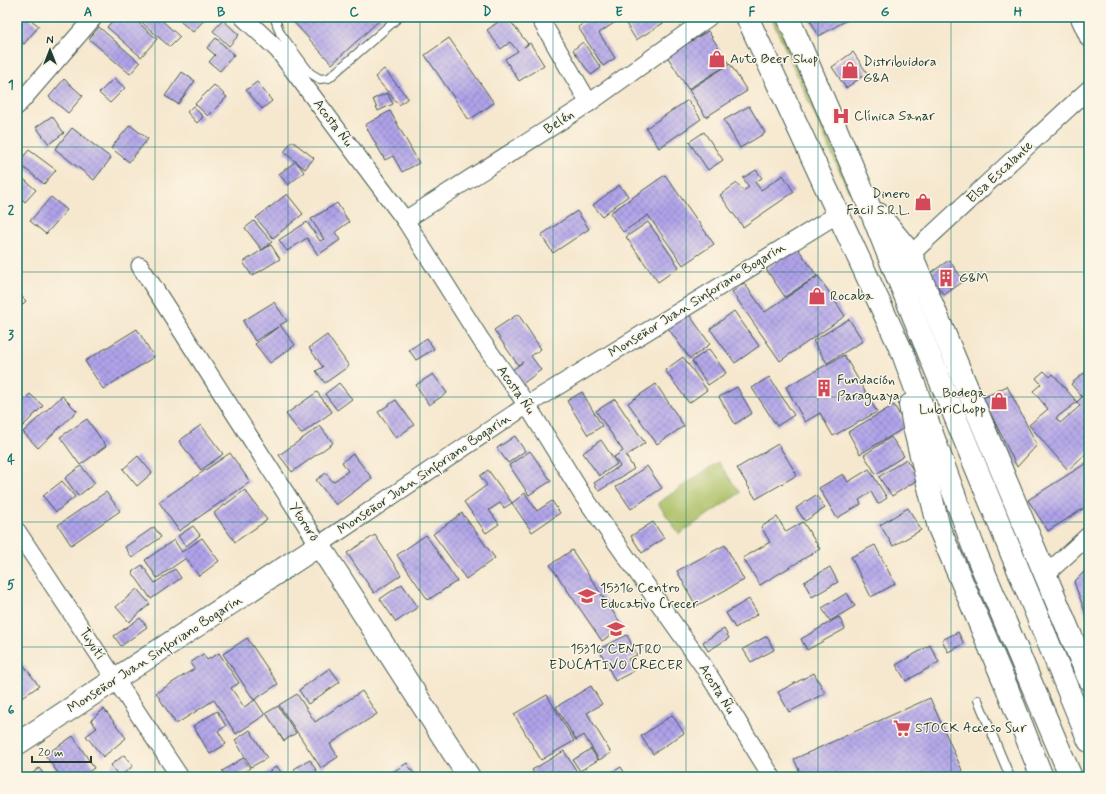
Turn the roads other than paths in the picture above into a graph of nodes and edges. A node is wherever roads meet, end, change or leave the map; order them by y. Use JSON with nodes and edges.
{"nodes":[{"id":1,"x":94,"y":17,"type":"edge"},
{"id":2,"x":243,"y":17,"type":"edge"},
{"id":3,"x":276,"y":17,"type":"edge"},
{"id":4,"x":399,"y":17,"type":"edge"},
{"id":5,"x":539,"y":17,"type":"edge"},
{"id":6,"x":709,"y":17,"type":"edge"},
{"id":7,"x":747,"y":17,"type":"edge"},
{"id":8,"x":788,"y":17,"type":"edge"},
{"id":9,"x":1079,"y":17,"type":"edge"},
{"id":10,"x":1089,"y":39,"type":"edge"},
{"id":11,"x":1089,"y":89,"type":"edge"},
{"id":12,"x":589,"y":103,"type":"junction"},
{"id":13,"x":17,"y":106,"type":"edge"},
{"id":14,"x":867,"y":201,"type":"junction"},
{"id":15,"x":838,"y":214,"type":"junction"},
{"id":16,"x":405,"y":220,"type":"junction"},
{"id":17,"x":911,"y":254,"type":"junction"},
{"id":18,"x":140,"y":266,"type":"dead end"},
{"id":19,"x":902,"y":354,"type":"junction"},
{"id":20,"x":527,"y":405,"type":"junction"},
{"id":21,"x":17,"y":531,"type":"edge"},
{"id":22,"x":1089,"y":535,"type":"edge"},
{"id":23,"x":319,"y":545,"type":"junction"},
{"id":24,"x":1045,"y":575,"type":"junction"},
{"id":25,"x":1089,"y":679,"type":"edge"},
{"id":26,"x":115,"y":680,"type":"junction"},
{"id":27,"x":978,"y":700,"type":"dead end"},
{"id":28,"x":1089,"y":740,"type":"edge"},
{"id":29,"x":17,"y":744,"type":"edge"},
{"id":30,"x":180,"y":777,"type":"edge"},
{"id":31,"x":469,"y":777,"type":"edge"},
{"id":32,"x":772,"y":777,"type":"edge"},
{"id":33,"x":1010,"y":777,"type":"edge"},
{"id":34,"x":1042,"y":777,"type":"edge"},
{"id":35,"x":1071,"y":777,"type":"edge"}],
"edges":[{"from":1,"to":13,"type":"street"},
{"from":2,"to":16,"type":"street","name":"Acosta Ñu"},
{"from":3,"to":4,"type":"lane"},
{"from":5,"to":12,"type":"street"},
{"from":6,"to":12,"type":"street","name":"Belén"},
{"from":7,"to":15,"type":"main road"},
{"from":8,"to":14,"type":"main road"},
{"from":9,"to":10,"type":"street"},
{"from":11,"to":17,"type":"street","name":"Elsa Escalante"},
{"from":12,"to":16,"type":"street","name":"Belén"},
{"from":14,"to":17,"type":"main road"},
{"from":14,"to":28,"type":"main road"},
{"from":15,"to":19,"type":"main road"},
{"from":15,"to":20,"type":"street","name":"Monseñor Juan Sinforiano Bogarin"},
{"from":16,"to":20,"type":"street","name":"Acosta Ñu"},
{"from":17,"to":24,"type":"main road"},
{"from":18,"to":23,"type":"street","name":"Ytororô"},
{"from":19,"to":34,"type":"main road"},
{"from":19,"to":35,"type":"main road"},
{"from":20,"to":23,"type":"street","name":"Monseñor Juan Sinforiano Bogarin"},
{"from":20,"to":32,"type":"street","name":"Acosta Ñu"},
{"from":21,"to":26,"type":"street","name":"Tuyutí"},
{"from":22,"to":24,"type":"street"},
{"from":23,"to":26,"type":"main road","name":"Monseñor Juan Sinforiano Bogarin"},
{"from":23,"to":31,"type":"main road","name":"Ytororô"},
{"from":24,"to":25,"type":"main road"},
{"from":26,"to":29,"type":"main road","name":"Monseñor Juan Sinforiano Bogarin"},
{"from":26,"to":30,"type":"street","name":"Tuyutí"},
{"from":27,"to":33,"type":"lane"}]}
